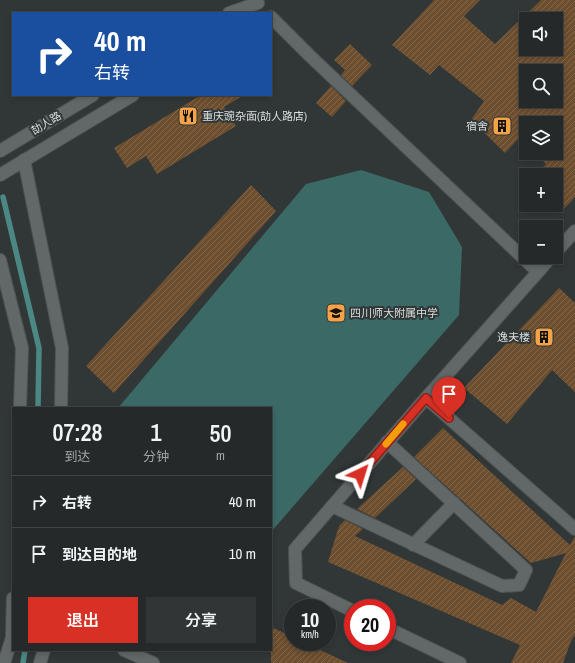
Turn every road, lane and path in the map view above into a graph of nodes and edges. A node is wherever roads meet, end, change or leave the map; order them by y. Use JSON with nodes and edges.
{"nodes":[{"id":1,"x":256,"y":5,"type":"edge"},
{"id":2,"x":232,"y":12,"type":"edge"},
{"id":3,"x":266,"y":12,"type":"edge"},
{"id":4,"x":272,"y":18,"type":"edge"},
{"id":5,"x":91,"y":96,"type":"edge"},
{"id":6,"x":131,"y":96,"type":"edge"},
{"id":7,"x":0,"y":151,"type":"edge"},
{"id":8,"x":24,"y":160,"type":"junction"},
{"id":9,"x":0,"y":175,"type":"edge"},
{"id":10,"x":575,"y":231,"type":"edge"},
{"id":11,"x":563,"y":244,"type":"edge"},
{"id":12,"x":0,"y":260,"type":"edge"},
{"id":13,"x":545,"y":264,"type":"edge"},
{"id":14,"x":538,"y":272,"type":"junction"},
{"id":15,"x":426,"y":398,"type":"junction"},
{"id":16,"x":20,"y":407,"type":"edge"},
{"id":17,"x":61,"y":407,"type":"edge"},
{"id":18,"x":387,"y":442,"type":"junction"},
{"id":19,"x":454,"y":503,"type":"junction"},
{"id":20,"x":332,"y":506,"type":"junction"},
{"id":21,"x":575,"y":529,"type":"edge"},
{"id":22,"x":413,"y":545,"type":"junction"},
{"id":23,"x":344,"y":607,"type":"edge"},
{"id":24,"x":396,"y":632,"type":"edge"},
{"id":25,"x":12,"y":638,"type":"edge"},
{"id":26,"x":44,"y":651,"type":"edge"},
{"id":27,"x":126,"y":651,"type":"edge"},
{"id":28,"x":4,"y":663,"type":"edge"},
{"id":29,"x":40,"y":663,"type":"edge"},
{"id":30,"x":153,"y":663,"type":"edge"},
{"id":31,"x":460,"y":663,"type":"edge"}],
"edges":[{"from":1,"to":2,"type":"street"},
{"from":1,"to":3,"type":"street"},
{"from":4,"to":14,"type":"street"},
{"from":5,"to":7,"type":"street","name":"劼人路"},
{"from":6,"to":8,"type":"street"},
{"from":8,"to":9,"type":"street"},
{"from":8,"to":17,"type":"street"},
{"from":10,"to":11,"type":"street"},
{"from":12,"to":16,"type":"street"},
{"from":13,"to":14,"type":"street"},
{"from":14,"to":15,"type":"street"},
{"from":15,"to":18,"type":"street"},
{"from":15,"to":21,"type":"street"},
{"from":18,"to":19,"type":"street"},
{"from":18,"to":20,"type":"street"},
{"from":19,"to":22,"type":"street"},
{"from":19,"to":22,"type":"street"},
{"from":20,"to":22,"type":"street"},
{"from":20,"to":23,"type":"street"},
{"from":24,"to":31,"type":"street"},
{"from":25,"to":28,"type":"street"},
{"from":26,"to":29,"type":"street"},
{"from":27,"to":30,"type":"street"}]}
